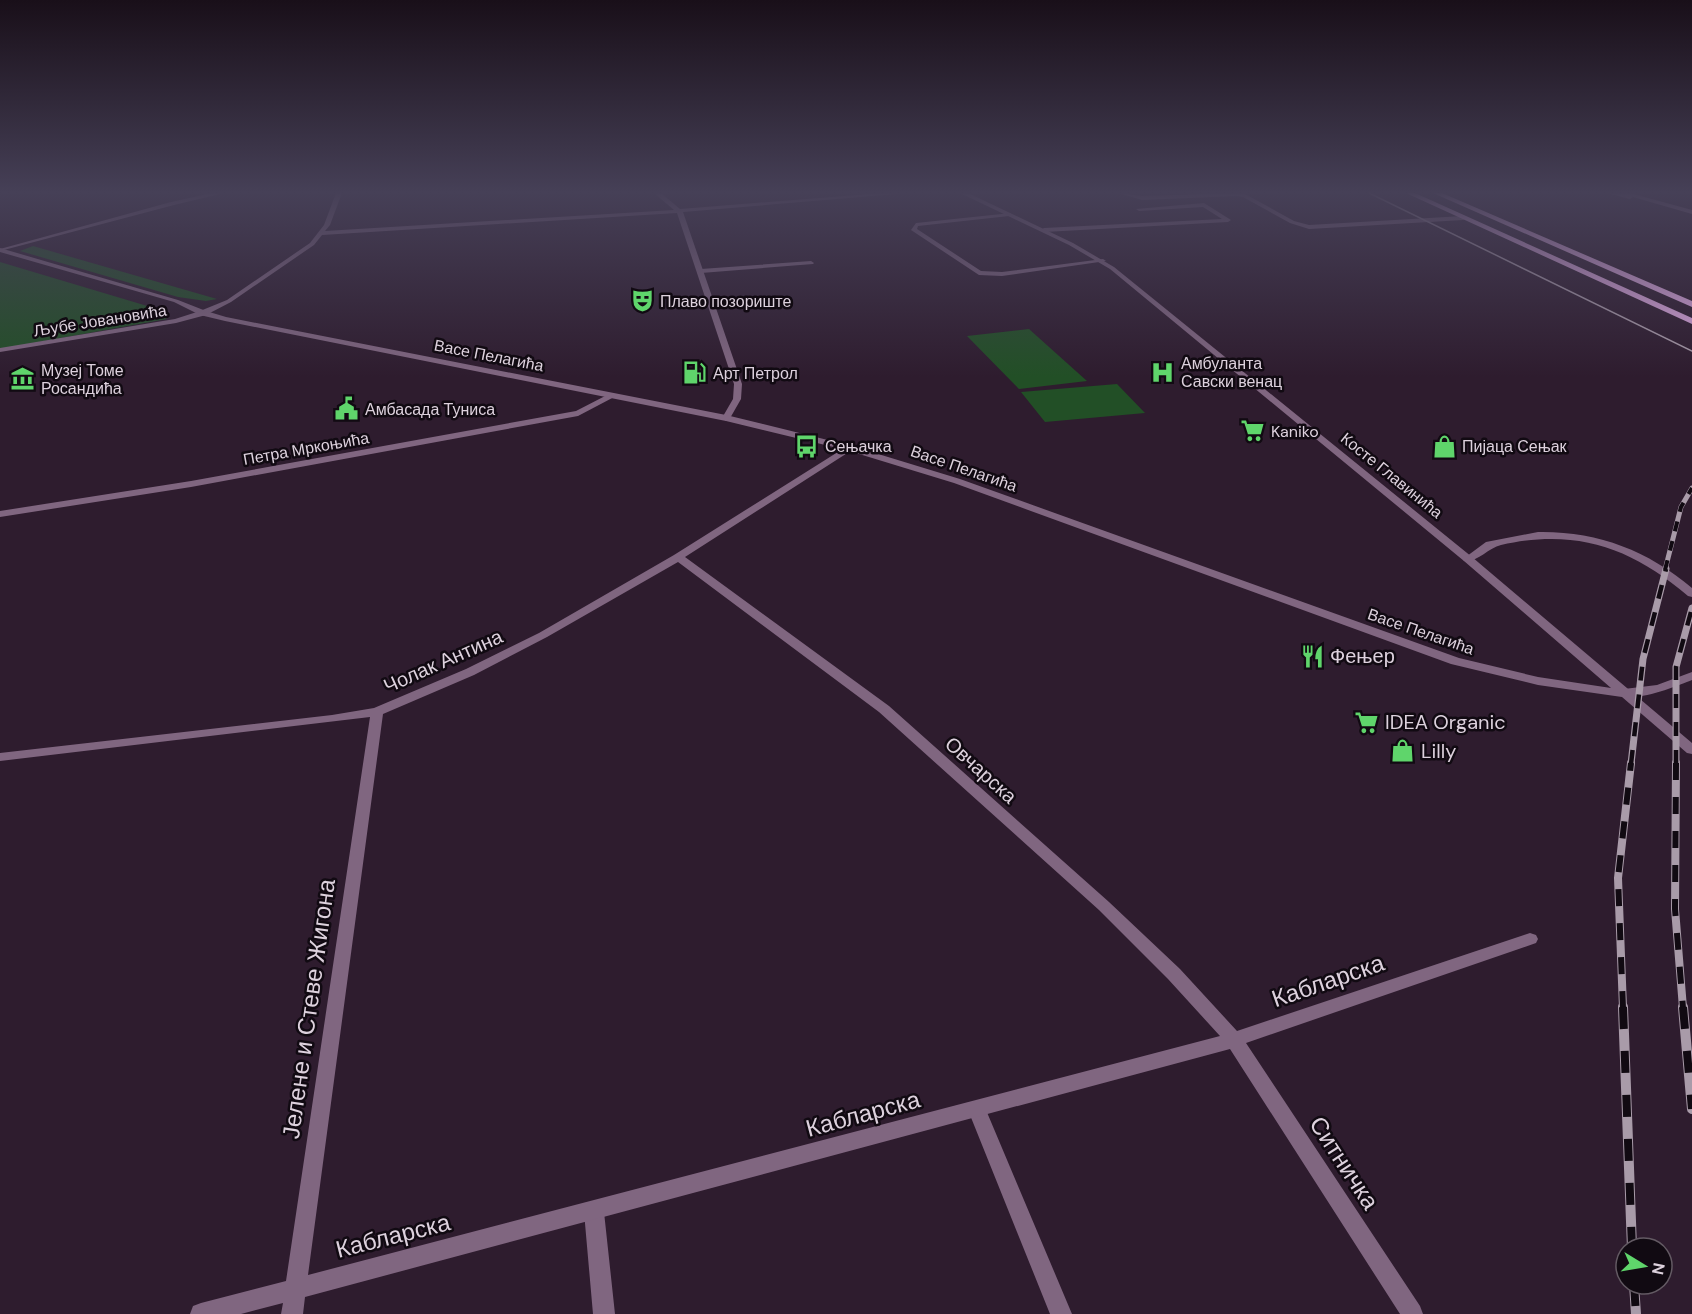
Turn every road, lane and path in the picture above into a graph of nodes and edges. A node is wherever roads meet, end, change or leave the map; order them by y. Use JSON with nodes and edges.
{"nodes":[{"id":1,"x":16,"y":254,"type":"edge"},
{"id":2,"x":297,"y":254,"type":"edge"},
{"id":3,"x":695,"y":254,"type":"edge"},
{"id":4,"x":951,"y":254,"type":"edge"},
{"id":5,"x":1090,"y":254,"type":"edge"},
{"id":6,"x":1543,"y":254,"type":"edge"},
{"id":7,"x":1577,"y":254,"type":"edge"},
{"id":8,"x":1103,"y":261,"type":"junction"},
{"id":9,"x":811,"y":263,"type":"dead end"},
{"id":10,"x":701,"y":271,"type":"junction"},
{"id":11,"x":1692,"y":304,"type":"edge"},
{"id":12,"x":203,"y":313,"type":"junction"},
{"id":13,"x":1692,"y":321,"type":"edge"},
{"id":14,"x":0,"y":350,"type":"edge"},
{"id":15,"x":612,"y":396,"type":"junction"},
{"id":16,"x":726,"y":418,"type":"junction"},
{"id":17,"x":849,"y":448,"type":"junction"},
{"id":18,"x":0,"y":514,"type":"edge"},
{"id":19,"x":678,"y":557,"type":"junction"},
{"id":20,"x":1468,"y":559,"type":"junction"},
{"id":21,"x":1692,"y":594,"type":"edge"},
{"id":22,"x":1692,"y":676,"type":"edge"},
{"id":23,"x":1624,"y":693,"type":"junction"},
{"id":24,"x":377,"y":712,"type":"junction"},
{"id":25,"x":1692,"y":750,"type":"edge"},
{"id":26,"x":0,"y":757,"type":"edge"},
{"id":27,"x":1530,"y":939,"type":"dead end"},
{"id":28,"x":1234,"y":1040,"type":"junction"},
{"id":29,"x":977,"y":1110,"type":"junction"},
{"id":30,"x":594,"y":1212,"type":"junction"},
{"id":31,"x":296,"y":1287,"type":"junction"},
{"id":32,"x":201,"y":1314,"type":"edge"},
{"id":33,"x":292,"y":1314,"type":"edge"},
{"id":34,"x":604,"y":1314,"type":"edge"},
{"id":35,"x":1061,"y":1314,"type":"edge"},
{"id":36,"x":1412,"y":1314,"type":"edge"}],
"edges":[{"from":1,"to":12,"type":"street","name":"Васе Пелагића"},
{"from":2,"to":12,"type":"street","name":"Љубе Јовановића"},
{"from":3,"to":10,"type":"street"},
{"from":4,"to":8,"type":"street"},
{"from":5,"to":8,"type":"street","name":"Косте Главинића"},
{"from":6,"to":13,"type":"main road"},
{"from":7,"to":11,"type":"main road"},
{"from":8,"to":20,"type":"street","name":"Косте Главинића"},
{"from":9,"to":10,"type":"street"},
{"from":10,"to":16,"type":"street"},
{"from":12,"to":14,"type":"street","name":"Љубе Јовановића"},
{"from":12,"to":15,"type":"street","name":"Васе Пелагића"},
{"from":15,"to":16,"type":"street","name":"Васе Пелагића"},
{"from":15,"to":18,"type":"street","name":"Петра Мркоњића"},
{"from":16,"to":17,"type":"street","name":"Васе Пелагића"},
{"from":17,"to":19,"type":"street","name":"Чолак Антина"},
{"from":17,"to":23,"type":"street","name":"Васе Пелагића"},
{"from":19,"to":24,"type":"street","name":"Чолак Антина"},
{"from":19,"to":28,"type":"street","name":"Овчарска"},
{"from":20,"to":21,"type":"street"},
{"from":20,"to":23,"type":"street","name":"Косте Главинића"},
{"from":22,"to":23,"type":"street","name":"Васе Пелагића"},
{"from":23,"to":25,"type":"street","name":"Косте Главинића"},
{"from":24,"to":26,"type":"street","name":"Чолак Антина"},
{"from":24,"to":31,"type":"street","name":"Јелене и Стеве Жигона"},
{"from":27,"to":28,"type":"street","name":"Кабларска"},
{"from":28,"to":29,"type":"street","name":"Кабларска"},
{"from":28,"to":36,"type":"street","name":"Ситничка"},
{"from":29,"to":30,"type":"street","name":"Кабларска"},
{"from":29,"to":35,"type":"street"},
{"from":30,"to":31,"type":"street","name":"Кабларска"},
{"from":30,"to":34,"type":"street"},
{"from":31,"to":32,"type":"street","name":"Кабларска"},
{"from":31,"to":33,"type":"street","name":"Јелене и Стеве Жигона"}]}
